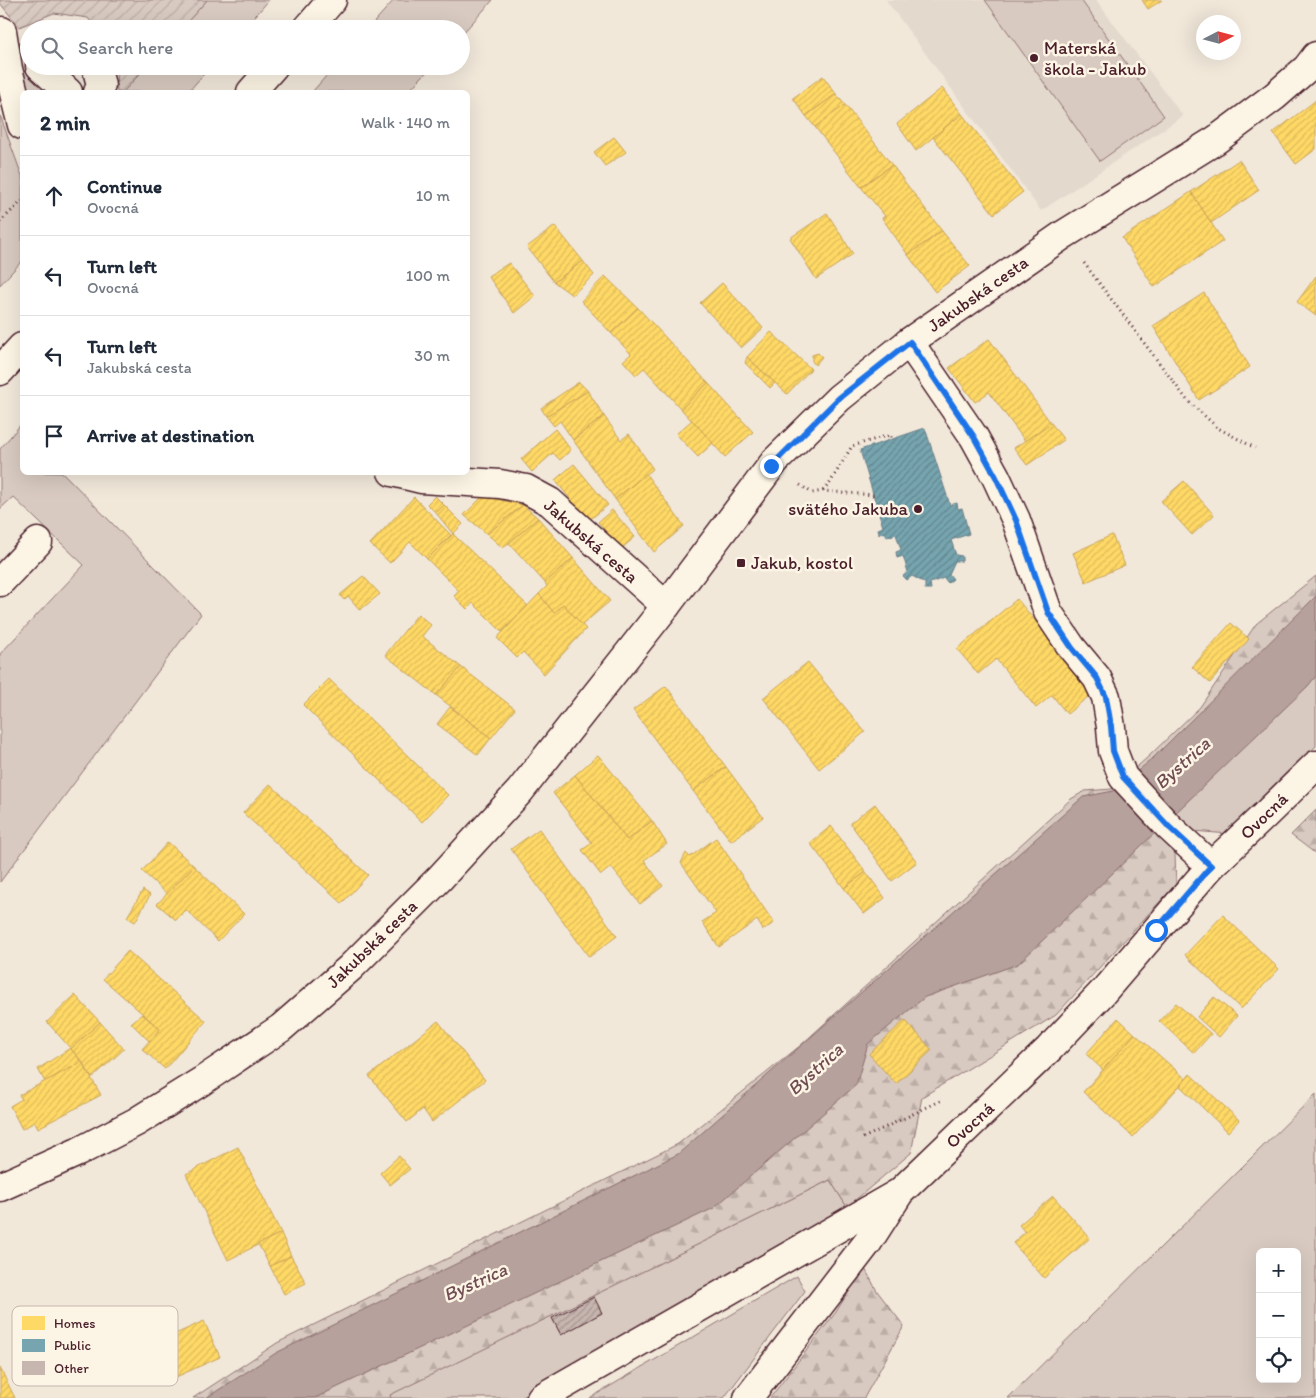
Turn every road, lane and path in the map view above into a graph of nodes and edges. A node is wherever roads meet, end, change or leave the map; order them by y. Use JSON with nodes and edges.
{"nodes":[{"id":1,"x":332,"y":0,"type":"edge"},
{"id":2,"x":315,"y":20,"type":"edge"},
{"id":3,"x":1,"y":30,"type":"edge"},
{"id":4,"x":20,"y":48,"type":"edge"},
{"id":5,"x":1316,"y":56,"type":"edge"},
{"id":6,"x":50,"y":75,"type":"edge"},
{"id":7,"x":98,"y":75,"type":"edge"},
{"id":8,"x":266,"y":75,"type":"edge"},
{"id":9,"x":66,"y":90,"type":"edge"},
{"id":10,"x":99,"y":90,"type":"edge"},
{"id":11,"x":253,"y":90,"type":"edge"},
{"id":12,"x":20,"y":117,"type":"edge"},
{"id":13,"x":20,"y":203,"type":"edge"},
{"id":14,"x":0,"y":222,"type":"edge"},
{"id":15,"x":1063,"y":235,"type":"junction"},
{"id":16,"x":910,"y":342,"type":"junction"},
{"id":17,"x":20,"y":349,"type":"edge"},
{"id":18,"x":0,"y":370,"type":"edge"},
{"id":19,"x":892,"y":439,"type":"dead end"},
{"id":20,"x":1255,"y":448,"type":"dead end"},
{"id":21,"x":404,"y":475,"type":"edge"},
{"id":22,"x":874,"y":495,"type":"dead end"},
{"id":23,"x":38,"y":542,"type":"dead end"},
{"id":24,"x":0,"y":582,"type":"edge"},
{"id":25,"x":666,"y":606,"type":"junction"},
{"id":26,"x":1316,"y":765,"type":"edge"},
{"id":27,"x":1211,"y":866,"type":"junction"},
{"id":28,"x":0,"y":1187,"type":"edge"},
{"id":29,"x":900,"y":1192,"type":"junction"},
{"id":30,"x":541,"y":1398,"type":"edge"},
{"id":31,"x":748,"y":1398,"type":"edge"}],
"edges":[{"from":1,"to":2,"type":"street"},
{"from":3,"to":4,"type":"street"},
{"from":3,"to":12,"type":"street"},
{"from":5,"to":15,"type":"street","name":"Jakubská cesta"},
{"from":6,"to":9,"type":"street"},
{"from":7,"to":10,"type":"street"},
{"from":8,"to":11,"type":"street"},
{"from":13,"to":14,"type":"path"},
{"from":15,"to":16,"type":"street","name":"Jakubská cesta"},
{"from":15,"to":20,"type":"path"},
{"from":16,"to":25,"type":"street","name":"Jakubská cesta"},
{"from":16,"to":27,"type":"street"},
{"from":17,"to":18,"type":"street"},
{"from":19,"to":22,"type":"path"},
{"from":21,"to":25,"type":"street","name":"Jakubská cesta"},
{"from":23,"to":24,"type":"street"},
{"from":25,"to":28,"type":"street","name":"Jakubská cesta"},
{"from":26,"to":27,"type":"street","name":"Ovocná"},
{"from":27,"to":29,"type":"street","name":"Ovocná"},
{"from":29,"to":30,"type":"street"},
{"from":29,"to":31,"type":"street","name":"Ovocná"}]}
